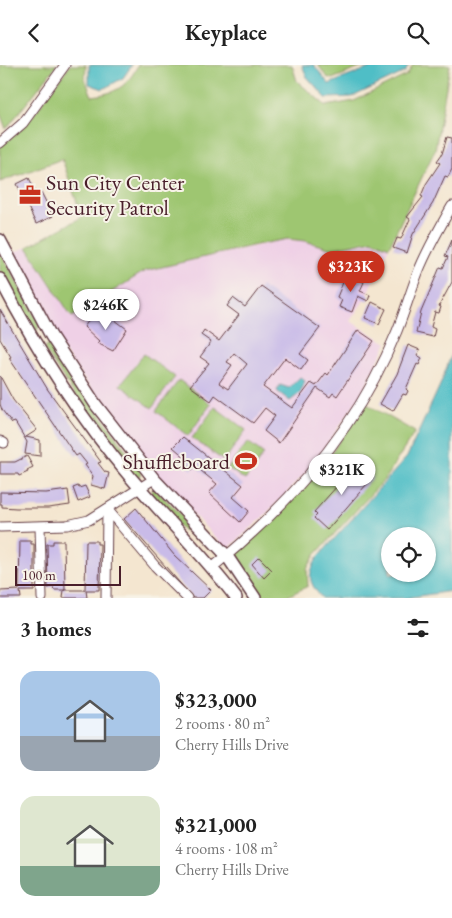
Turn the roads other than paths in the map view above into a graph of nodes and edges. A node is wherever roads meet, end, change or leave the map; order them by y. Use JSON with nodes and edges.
{"nodes":[{"id":1,"x":65,"y":65,"type":"edge"},
{"id":2,"x":0,"y":143,"type":"edge"},
{"id":3,"x":452,"y":206,"type":"edge"},
{"id":4,"x":0,"y":241,"type":"edge"},
{"id":5,"x":0,"y":279,"type":"edge"},
{"id":6,"x":154,"y":479,"type":"junction"},
{"id":7,"x":141,"y":488,"type":"junction"},
{"id":8,"x":107,"y":509,"type":"junction"},
{"id":9,"x":0,"y":527,"type":"edge"},
{"id":10,"x":40,"y":527,"type":"junction"},
{"id":11,"x":227,"y":555,"type":"junction"},
{"id":12,"x":213,"y":567,"type":"junction"},
{"id":13,"x":42,"y":598,"type":"edge"},
{"id":14,"x":106,"y":598,"type":"edge"},
{"id":15,"x":187,"y":598,"type":"edge"},
{"id":16,"x":236,"y":598,"type":"edge"},
{"id":17,"x":255,"y":598,"type":"edge"}],
"edges":[{"from":1,"to":2,"type":"street"},
{"from":3,"to":11,"type":"street"},
{"from":4,"to":6,"type":"street"},
{"from":5,"to":7,"type":"street"},
{"from":6,"to":7,"type":"street"},
{"from":6,"to":11,"type":"street"},
{"from":7,"to":8,"type":"street"},
{"from":7,"to":12,"type":"street"},
{"from":8,"to":10,"type":"street"},
{"from":8,"to":14,"type":"street"},
{"from":8,"to":15,"type":"street"},
{"from":9,"to":10,"type":"street"},
{"from":10,"to":13,"type":"street"},
{"from":11,"to":12,"type":"street"},
{"from":11,"to":17,"type":"street"},
{"from":12,"to":16,"type":"street"}]}
